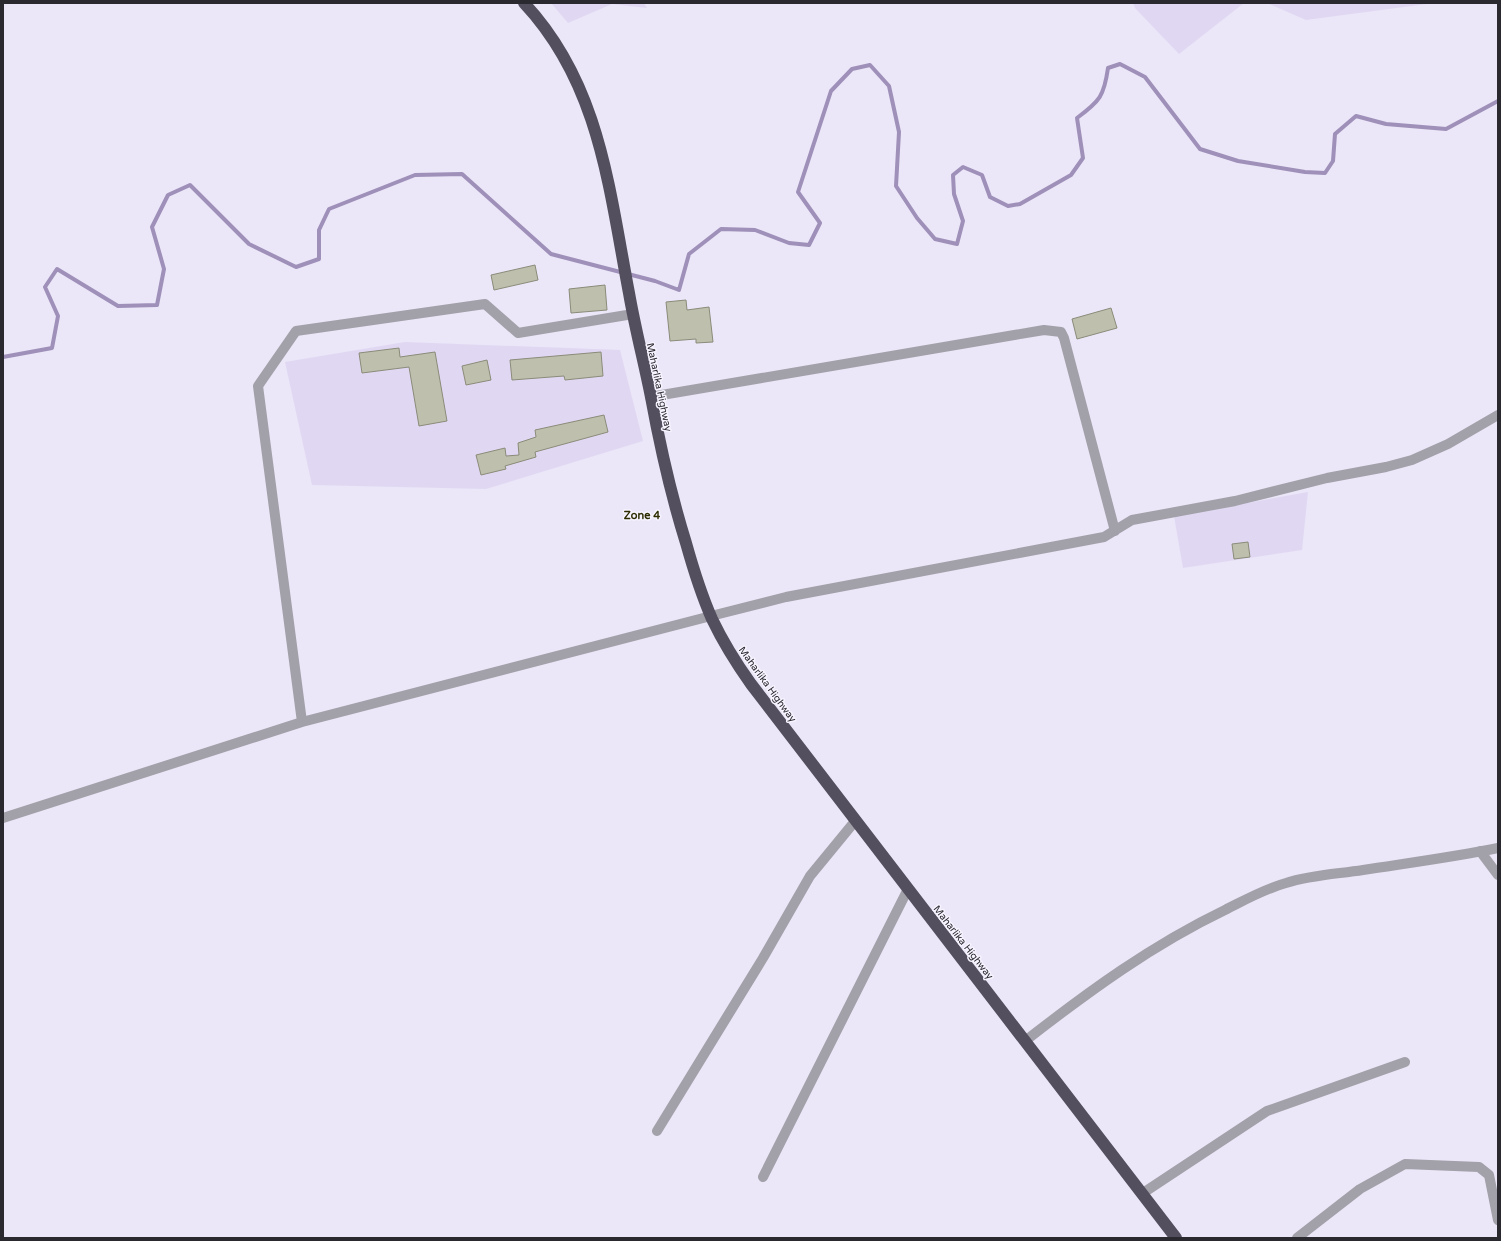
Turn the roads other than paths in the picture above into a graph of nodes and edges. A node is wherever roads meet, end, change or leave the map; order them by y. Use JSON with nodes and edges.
{"nodes":[{"id":1,"x":524,"y":3,"type":"edge"},
{"id":2,"x":633,"y":314,"type":"junction"},
{"id":3,"x":650,"y":397,"type":"junction"},
{"id":4,"x":1498,"y":415,"type":"edge"},
{"id":5,"x":1115,"y":531,"type":"junction"},
{"id":6,"x":711,"y":616,"type":"junction"},
{"id":7,"x":302,"y":722,"type":"junction"},
{"id":8,"x":3,"y":818,"type":"edge"},
{"id":9,"x":856,"y":820,"type":"junction"},
{"id":10,"x":1498,"y":848,"type":"edge"},
{"id":11,"x":1480,"y":851,"type":"junction"},
{"id":12,"x":1498,"y":875,"type":"edge"},
{"id":13,"x":908,"y":889,"type":"junction"},
{"id":14,"x":1025,"y":1041,"type":"junction"},
{"id":15,"x":1405,"y":1062,"type":"dead end"},
{"id":16,"x":657,"y":1131,"type":"dead end"},
{"id":17,"x":763,"y":1177,"type":"dead end"},
{"id":18,"x":1143,"y":1193,"type":"junction"},
{"id":19,"x":1498,"y":1220,"type":"edge"},
{"id":20,"x":1176,"y":1238,"type":"edge"},
{"id":21,"x":1297,"y":1238,"type":"edge"}],
"edges":[{"from":1,"to":2,"type":"highway","name":"Maharlika Highway"},
{"from":2,"to":3,"type":"highway","name":"Maharlika Highway"},
{"from":2,"to":7,"type":"street"},
{"from":3,"to":5,"type":"street"},
{"from":3,"to":6,"type":"highway","name":"Maharlika Highway"},
{"from":4,"to":5,"type":"street"},
{"from":5,"to":6,"type":"street"},
{"from":6,"to":7,"type":"street"},
{"from":6,"to":9,"type":"highway","name":"Maharlika Highway"},
{"from":7,"to":8,"type":"street"},
{"from":9,"to":13,"type":"highway","name":"Maharlika Highway"},
{"from":9,"to":16,"type":"street"},
{"from":10,"to":11,"type":"street"},
{"from":11,"to":12,"type":"street"},
{"from":11,"to":14,"type":"street"},
{"from":13,"to":14,"type":"highway","name":"Maharlika Highway"},
{"from":13,"to":17,"type":"street"},
{"from":14,"to":18,"type":"highway","name":"Maharlika Highway"},
{"from":15,"to":18,"type":"street"},
{"from":18,"to":20,"type":"highway","name":"Maharlika Highway"},
{"from":19,"to":21,"type":"street"}]}
